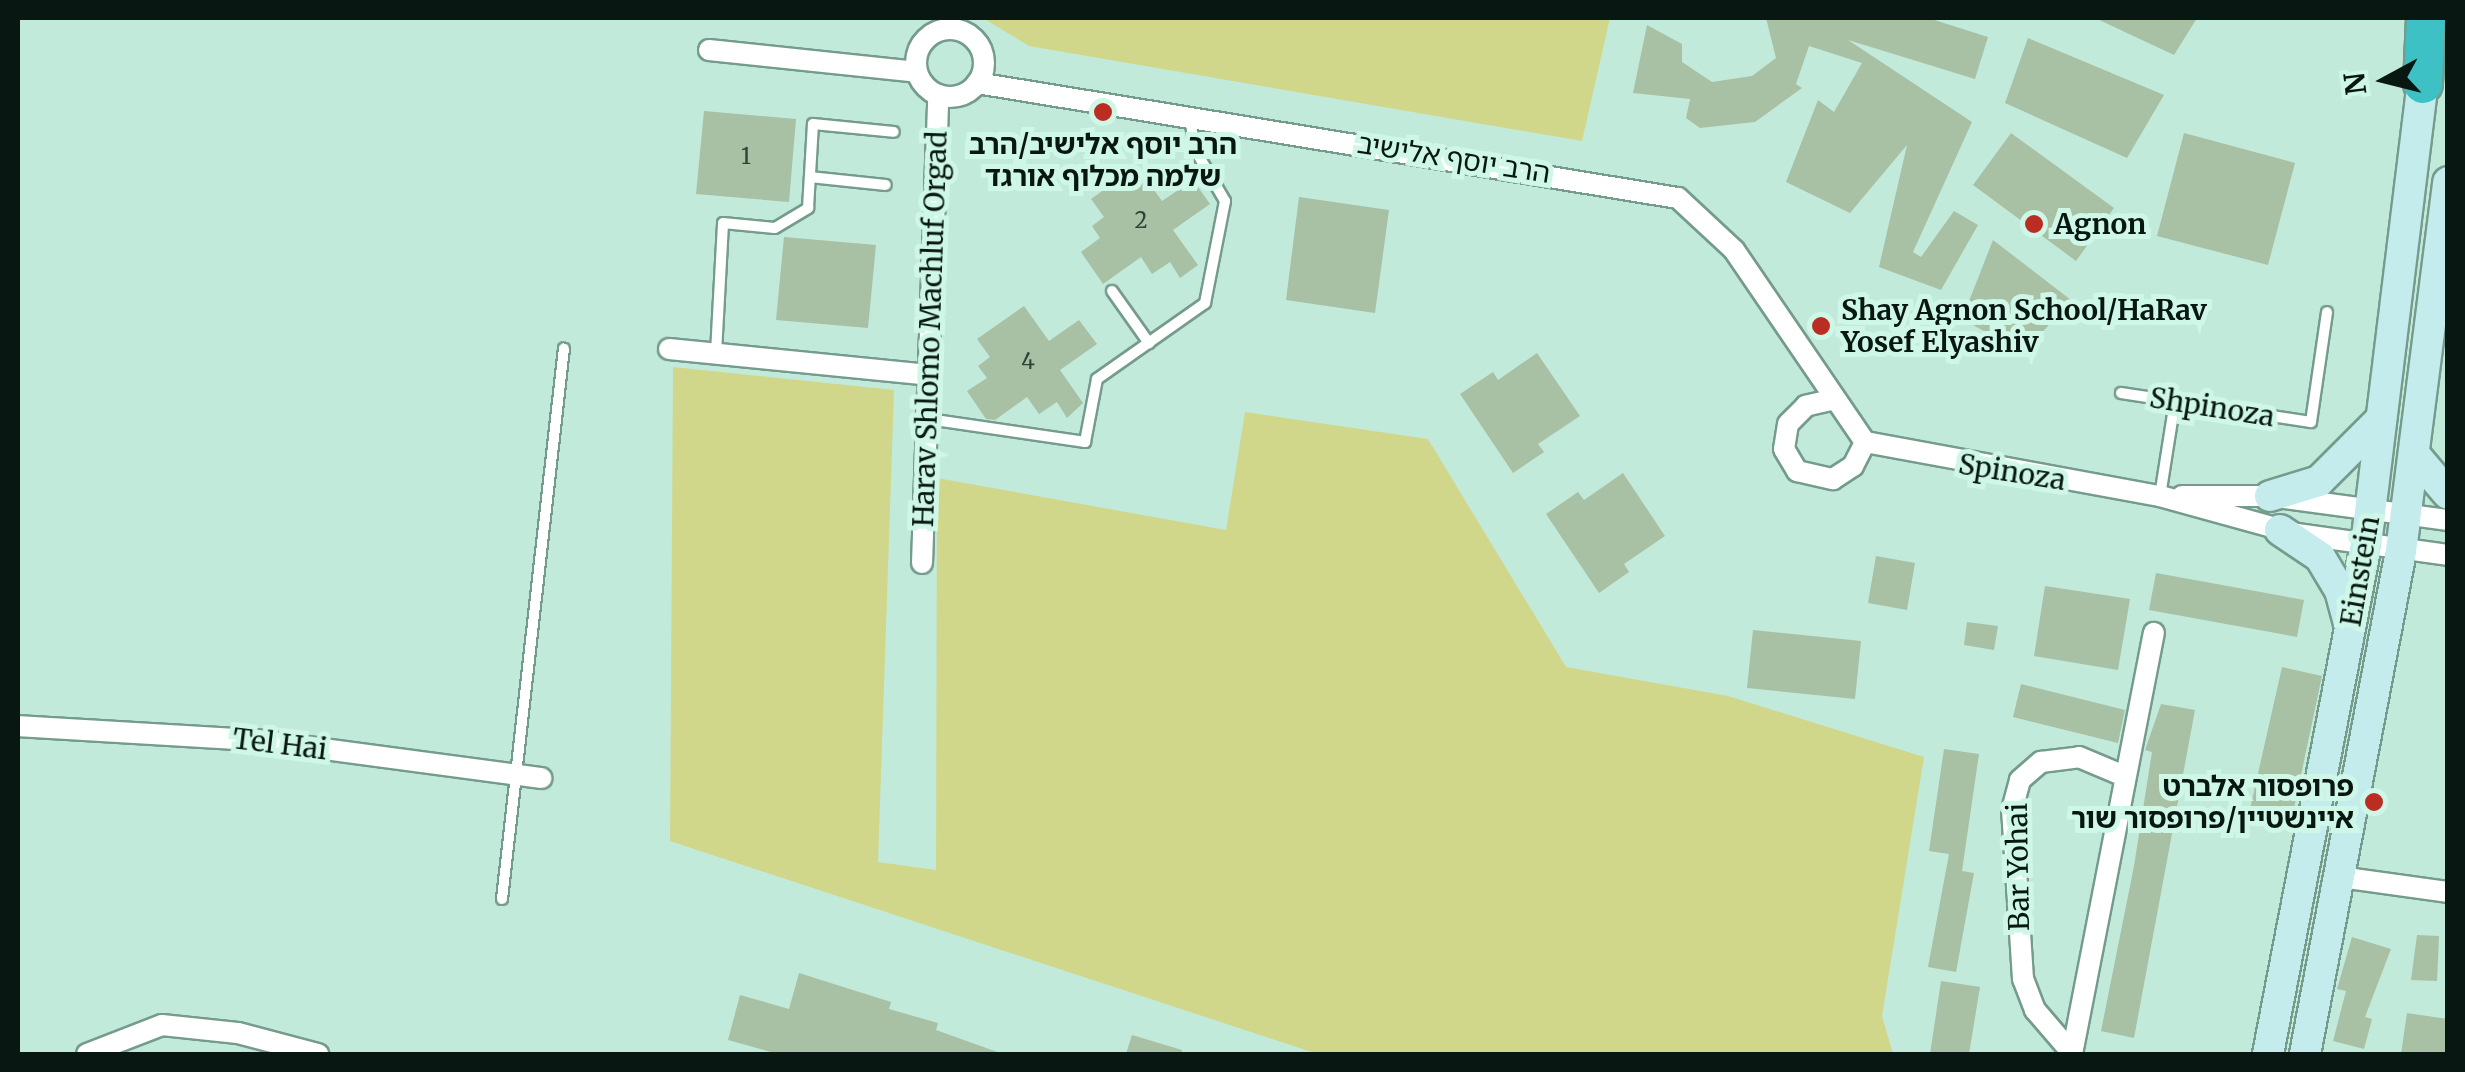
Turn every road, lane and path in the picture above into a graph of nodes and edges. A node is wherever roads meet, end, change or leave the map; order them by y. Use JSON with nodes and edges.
{"nodes":[{"id":1,"x":2426,"y":18,"type":"edge"},
{"id":2,"x":944,"y":23,"type":"edge"},
{"id":3,"x":709,"y":50,"type":"dead end"},
{"id":4,"x":917,"y":72,"type":"junction"},
{"id":5,"x":978,"y":83,"type":"junction"},
{"id":6,"x":2423,"y":84,"type":"joint"},
{"id":7,"x":938,"y":95,"type":"junction"},
{"id":8,"x":1191,"y":116,"type":"junction"},
{"id":9,"x":894,"y":132,"type":"dead end"},
{"id":10,"x":810,"y":178,"type":"junction"},
{"id":11,"x":2448,"y":182,"type":"edge"},
{"id":12,"x":886,"y":185,"type":"dead end"},
{"id":13,"x":1112,"y":291,"type":"dead end"},
{"id":14,"x":2328,"y":312,"type":"dead end"},
{"id":15,"x":1149,"y":343,"type":"junction"},
{"id":16,"x":564,"y":348,"type":"dead end"},
{"id":17,"x":669,"y":349,"type":"dead end"},
{"id":18,"x":716,"y":354,"type":"junction"},
{"id":19,"x":929,"y":374,"type":"junction"},
{"id":20,"x":2121,"y":393,"type":"dead end"},
{"id":21,"x":1831,"y":400,"type":"junction"},
{"id":22,"x":2176,"y":401,"type":"junction"},
{"id":23,"x":2382,"y":417,"type":"junction"},
{"id":24,"x":928,"y":420,"type":"junction"},
{"id":25,"x":1865,"y":442,"type":"junction"},
{"id":26,"x":2414,"y":454,"type":"junction"},
{"id":27,"x":2448,"y":494,"type":"edge"},
{"id":28,"x":2160,"y":496,"type":"junction"},
{"id":29,"x":2270,"y":496,"type":"junction"},
{"id":30,"x":2371,"y":509,"type":"junction"},
{"id":31,"x":2406,"y":514,"type":"junction"},
{"id":32,"x":2448,"y":520,"type":"edge"},
{"id":33,"x":2280,"y":530,"type":"junction"},
{"id":34,"x":2366,"y":545,"type":"junction"},
{"id":35,"x":2401,"y":551,"type":"junction"},
{"id":36,"x":2448,"y":555,"type":"edge"},
{"id":37,"x":922,"y":563,"type":"dead end"},
{"id":38,"x":2350,"y":628,"type":"junction"},
{"id":39,"x":2154,"y":634,"type":"dead end"},
{"id":40,"x":18,"y":726,"type":"edge"},
{"id":41,"x":516,"y":776,"type":"junction"},
{"id":42,"x":2124,"y":776,"type":"junction"},
{"id":43,"x":541,"y":778,"type":"dead end"},
{"id":44,"x":2340,"y":877,"type":"junction"},
{"id":45,"x":2448,"y":892,"type":"edge"},
{"id":46,"x":502,"y":899,"type":"dead end"},
{"id":47,"x":87,"y":1054,"type":"edge"},
{"id":48,"x":318,"y":1054,"type":"edge"},
{"id":49,"x":2072,"y":1054,"type":"edge"},
{"id":50,"x":2268,"y":1054,"type":"edge"},
{"id":51,"x":2305,"y":1054,"type":"edge"}],
"edges":[{"from":1,"to":6,"type":"highway"},
{"from":2,"to":4,"type":"street"},
{"from":2,"to":5,"type":"street"},
{"from":3,"to":4,"type":"street"},
{"from":4,"to":7,"type":"street"},
{"from":5,"to":7,"type":"street"},
{"from":5,"to":8,"type":"street","name":"הרב יוסף אלישיב"},
{"from":6,"to":23,"type":"main road","name":"Einstein"},
{"from":7,"to":19,"type":"street","name":"Harav Shlomo Machluf Orgad"},
{"from":8,"to":15,"type":"lane"},
{"from":8,"to":21,"type":"street","name":"הרב יוסף אלישיב"},
{"from":9,"to":10,"type":"lane"},
{"from":10,"to":12,"type":"lane"},
{"from":10,"to":18,"type":"lane"},
{"from":11,"to":26,"type":"main road","name":"Einstein"},
{"from":13,"to":15,"type":"lane"},
{"from":14,"to":22,"type":"lane","name":"Shpinoza"},
{"from":15,"to":24,"type":"lane"},
{"from":16,"to":41,"type":"lane"},
{"from":17,"to":18,"type":"street"},
{"from":18,"to":19,"type":"street"},
{"from":19,"to":24,"type":"street","name":"Harav Shlomo Machluf Orgad"},
{"from":20,"to":22,"type":"lane","name":"Shpinoza"},
{"from":21,"to":25,"type":"street"},
{"from":21,"to":25,"type":"street"},
{"from":22,"to":28,"type":"lane"},
{"from":23,"to":29,"type":"main road"},
{"from":23,"to":30,"type":"main road","name":"Einstein"},
{"from":24,"to":37,"type":"street","name":"Harav Shlomo Machluf Orgad"},
{"from":25,"to":28,"type":"street","name":"Spinoza"},
{"from":26,"to":27,"type":"main road"},
{"from":26,"to":31,"type":"main road","name":"Einstein"},
{"from":28,"to":29,"type":"street","name":"Spinoza"},
{"from":28,"to":33,"type":"street","name":"Spinoza"},
{"from":29,"to":30,"type":"street","name":"Spinoza"},
{"from":30,"to":31,"type":"street","name":"Spinoza"},
{"from":30,"to":34,"type":"main road","name":"Einstein"},
{"from":31,"to":32,"type":"street","name":"Spinoza"},
{"from":31,"to":35,"type":"main road","name":"Einstein"},
{"from":33,"to":34,"type":"street","name":"Spinoza"},
{"from":33,"to":38,"type":"main road"},
{"from":34,"to":35,"type":"street","name":"Spinoza"},
{"from":34,"to":38,"type":"main road","name":"Einstein"},
{"from":35,"to":36,"type":"street","name":"Spinoza"},
{"from":35,"to":44,"type":"main road","name":"Einstein"},
{"from":38,"to":50,"type":"main road","name":"Einstein"},
{"from":39,"to":42,"type":"street","name":"Bar Yohai"},
{"from":40,"to":41,"type":"street","name":"Tel Hai"},
{"from":41,"to":43,"type":"street","name":"Tel Hai"},
{"from":41,"to":46,"type":"lane"},
{"from":42,"to":49,"type":"street","name":"Bar Yohai"},
{"from":42,"to":49,"type":"street","name":"Bar Yohai"},
{"from":44,"to":45,"type":"street"},
{"from":44,"to":51,"type":"main road","name":"Einstein"},
{"from":47,"to":48,"type":"street"}]}
